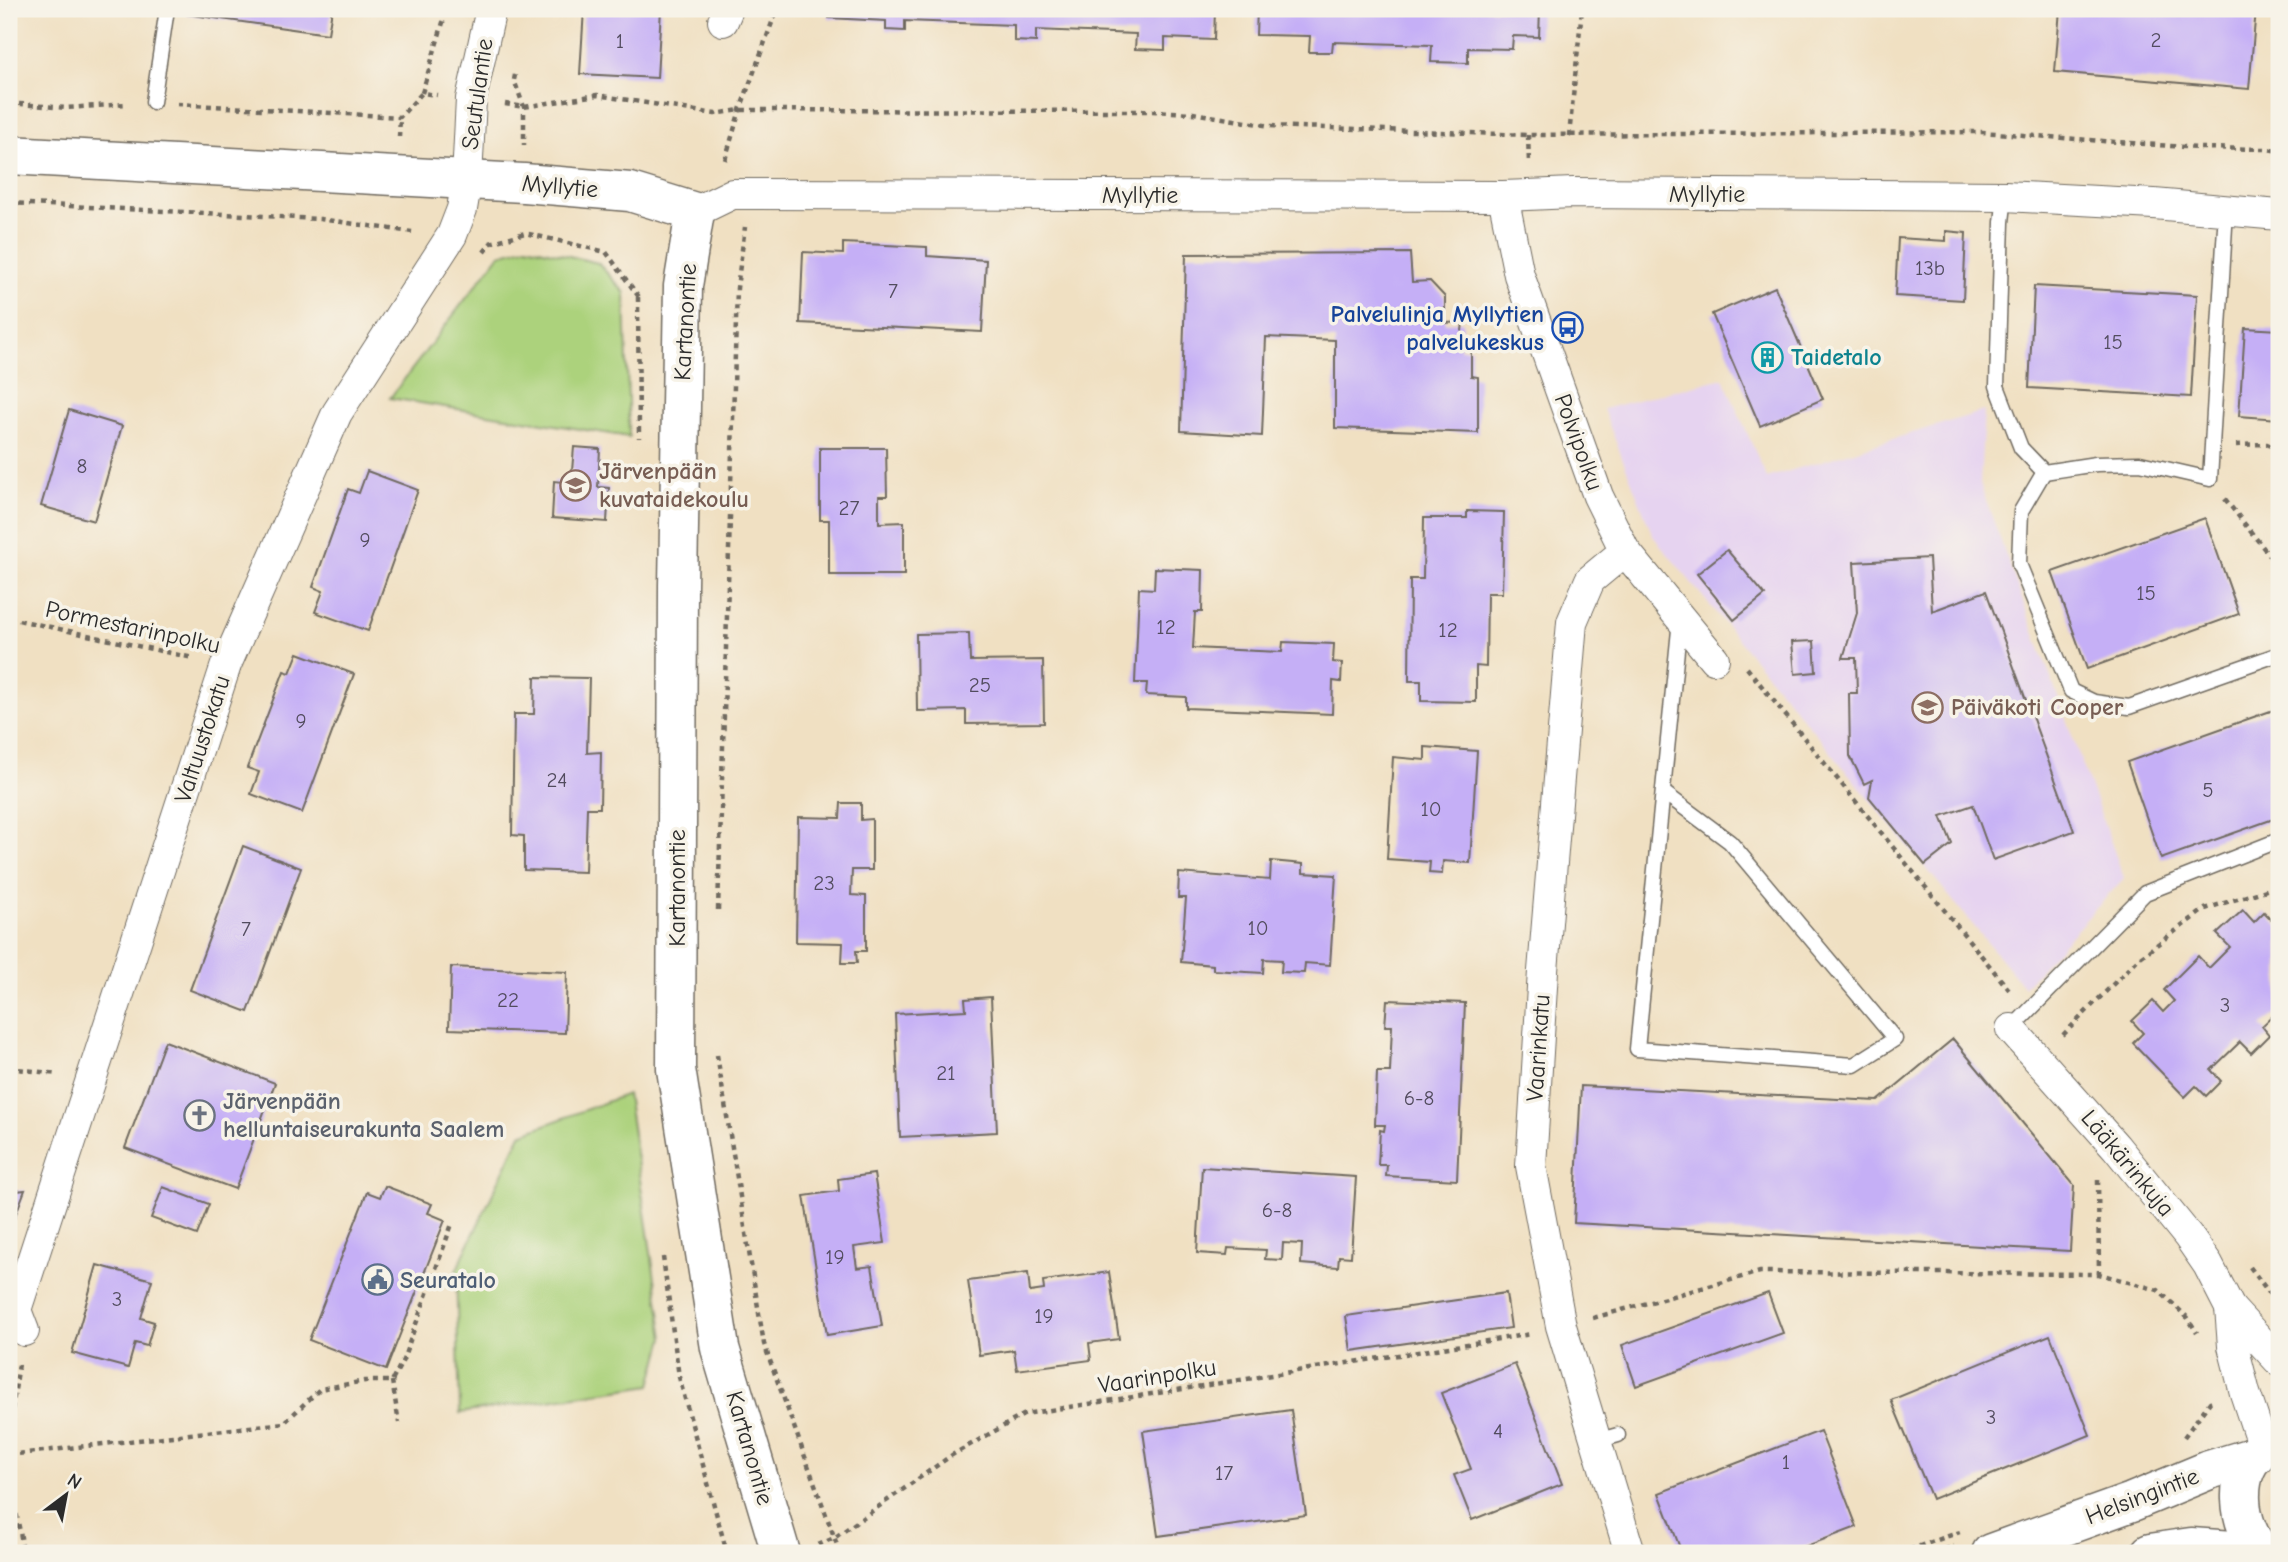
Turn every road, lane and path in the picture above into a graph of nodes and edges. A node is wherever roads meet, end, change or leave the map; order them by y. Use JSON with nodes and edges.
{"nodes":[{"id":1,"x":167,"y":9,"type":"edge"},
{"id":2,"x":447,"y":9,"type":"edge"},
{"id":3,"x":491,"y":9,"type":"edge"},
{"id":4,"x":777,"y":9,"type":"edge"},
{"id":5,"x":1582,"y":9,"type":"edge"},
{"id":6,"x":516,"y":68,"type":"dead end"},
{"id":7,"x":422,"y":93,"type":"junction"},
{"id":8,"x":471,"y":99,"type":"junction"},
{"id":9,"x":152,"y":102,"type":"junction"},
{"id":10,"x":9,"y":103,"type":"edge"},
{"id":11,"x":524,"y":107,"type":"junction"},
{"id":12,"x":740,"y":110,"type":"junction"},
{"id":13,"x":1569,"y":136,"type":"junction"},
{"id":14,"x":2279,"y":151,"type":"edge"},
{"id":15,"x":9,"y":155,"type":"edge"},
{"id":16,"x":467,"y":179,"type":"junction"},
{"id":17,"x":732,"y":194,"type":"junction"},
{"id":18,"x":1503,"y":195,"type":"junction"},
{"id":19,"x":2005,"y":196,"type":"junction"},
{"id":20,"x":9,"y":203,"type":"edge"},
{"id":21,"x":2226,"y":210,"type":"junction"},
{"id":22,"x":695,"y":212,"type":"junction"},
{"id":23,"x":2279,"y":215,"type":"edge"},
{"id":24,"x":452,"y":235,"type":"junction"},
{"id":25,"x":491,"y":243,"type":"junction"},
{"id":26,"x":483,"y":254,"type":"dead end"},
{"id":27,"x":683,"y":286,"type":"junction"},
{"id":28,"x":2279,"y":450,"type":"edge"},
{"id":29,"x":2212,"y":454,"type":"junction"},
{"id":30,"x":2045,"y":472,"type":"junction"},
{"id":31,"x":2210,"y":479,"type":"junction"},
{"id":32,"x":1625,"y":551,"type":"junction"},
{"id":33,"x":2278,"y":565,"type":"edge"},
{"id":34,"x":9,"y":618,"type":"edge"},
{"id":35,"x":1680,"y":618,"type":"junction"},
{"id":36,"x":2279,"y":622,"type":"edge"},
{"id":37,"x":2279,"y":654,"type":"edge"},
{"id":38,"x":1726,"y":659,"type":"joint"},
{"id":39,"x":226,"y":665,"type":"junction"},
{"id":40,"x":1662,"y":792,"type":"junction"},
{"id":41,"x":2274,"y":842,"type":"dead end"},
{"id":42,"x":2279,"y":886,"type":"edge"},
{"id":43,"x":718,"y":915,"type":"dead end"},
{"id":44,"x":2019,"y":1020,"type":"junction"},
{"id":45,"x":717,"y":1054,"type":"dead end"},
{"id":46,"x":452,"y":1224,"type":"dead end"},
{"id":47,"x":2230,"y":1308,"type":"junction"},
{"id":48,"x":1561,"y":1326,"type":"junction"},
{"id":49,"x":24,"y":1331,"type":"joint"},
{"id":50,"x":2200,"y":1339,"type":"dead end"},
{"id":51,"x":2279,"y":1361,"type":"edge"},
{"id":52,"x":392,"y":1381,"type":"junction"},
{"id":53,"x":2209,"y":1391,"type":"dead end"},
{"id":54,"x":2210,"y":1402,"type":"dead end"},
{"id":55,"x":399,"y":1423,"type":"dead end"},
{"id":56,"x":9,"y":1429,"type":"edge"},
{"id":57,"x":2266,"y":1448,"type":"edge"},
{"id":58,"x":9,"y":1455,"type":"edge"},
{"id":59,"x":9,"y":1475,"type":"edge"},
{"id":60,"x":11,"y":1492,"type":"edge"},
{"id":61,"x":834,"y":1538,"type":"junction"},
{"id":62,"x":797,"y":1550,"type":"edge"},
{"id":63,"x":24,"y":1553,"type":"edge"},
{"id":64,"x":840,"y":1553,"type":"edge"},
{"id":65,"x":1630,"y":1553,"type":"edge"},
{"id":66,"x":1991,"y":1553,"type":"edge"},
{"id":67,"x":2150,"y":1553,"type":"edge"},
{"id":68,"x":2262,"y":1553,"type":"edge"}],
"edges":[{"from":1,"to":9,"type":"lane"},
{"from":2,"to":7,"type":"path"},
{"from":3,"to":8,"type":"street","name":"Seutulantie"},
{"from":4,"to":12,"type":"path"},
{"from":5,"to":13,"type":"path"},
{"from":6,"to":11,"type":"path"},
{"from":7,"to":8,"type":"path"},
{"from":7,"to":9,"type":"path"},
{"from":8,"to":11,"type":"path"},
{"from":8,"to":16,"type":"street","name":"Seutulantie"},
{"from":9,"to":10,"type":"path"},
{"from":11,"to":12,"type":"path"},
{"from":12,"to":13,"type":"path"},
{"from":12,"to":17,"type":"path"},
{"from":13,"to":14,"type":"path"},
{"from":15,"to":16,"type":"street","name":"Myllytie"},
{"from":16,"to":22,"type":"street","name":"Myllytie"},
{"from":16,"to":24,"type":"street","name":"Valtuustokatu"},
{"from":17,"to":18,"type":"street","name":"Myllytie"},
{"from":17,"to":22,"type":"street","name":"Myllytie"},
{"from":17,"to":43,"type":"path"},
{"from":18,"to":19,"type":"street","name":"Myllytie"},
{"from":18,"to":32,"type":"street","name":"Polvipolku"},
{"from":19,"to":21,"type":"street","name":"Myllytie"},
{"from":19,"to":30,"type":"lane"},
{"from":20,"to":24,"type":"path"},
{"from":21,"to":23,"type":"street","name":"Myllytie"},
{"from":21,"to":29,"type":"lane"},
{"from":22,"to":27,"type":"street","name":"Kartanontie"},
{"from":24,"to":25,"type":"path"},
{"from":24,"to":39,"type":"street","name":"Valtuustokatu"},
{"from":25,"to":26,"type":"path"},
{"from":25,"to":27,"type":"path"},
{"from":27,"to":62,"type":"street","name":"Kartanontie"},
{"from":28,"to":29,"type":"path"},
{"from":29,"to":31,"type":"lane"},
{"from":30,"to":31,"type":"lane"},
{"from":30,"to":37,"type":"lane"},
{"from":31,"to":33,"type":"path"},
{"from":32,"to":35,"type":"street","name":"Polvipolku"},
{"from":32,"to":48,"type":"street","name":"Vaarinkatu"},
{"from":33,"to":36,"type":"path"},
{"from":34,"to":39,"type":"path","name":"Pormestarinpolku"},
{"from":35,"to":38,"type":"street","name":"Polvipolku"},
{"from":35,"to":40,"type":"lane"},
{"from":38,"to":44,"type":"path"},
{"from":39,"to":49,"type":"street","name":"Valtuustokatu"},
{"from":40,"to":40,"type":"lane"},
{"from":41,"to":44,"type":"lane"},
{"from":42,"to":44,"type":"path"},
{"from":44,"to":47,"type":"street","name":"Lääkärinkuja"},
{"from":45,"to":61,"type":"path"},
{"from":46,"to":52,"type":"path"},
{"from":47,"to":51,"type":"street","name":"Lääkärinkuja"},
{"from":47,"to":57,"type":"street","name":"Lääkärinkuja"},
{"from":48,"to":50,"type":"path","name":"Vaarinpolku"},
{"from":48,"to":61,"type":"path","name":"Vaarinpolku"},
{"from":48,"to":65,"type":"street","name":"Vaarinkatu"},
{"from":49,"to":56,"type":"path"},
{"from":52,"to":55,"type":"path"},
{"from":52,"to":58,"type":"path"},
{"from":53,"to":54,"type":"path"},
{"from":57,"to":66,"type":"street","name":"Helsingintie"},
{"from":57,"to":68,"type":"street"},
{"from":59,"to":60,"type":"path"},
{"from":60,"to":63,"type":"path"},
{"from":61,"to":62,"type":"path","name":"Vaarinpolku"},
{"from":61,"to":64,"type":"path"},
{"from":67,"to":68,"type":"street"}]}
